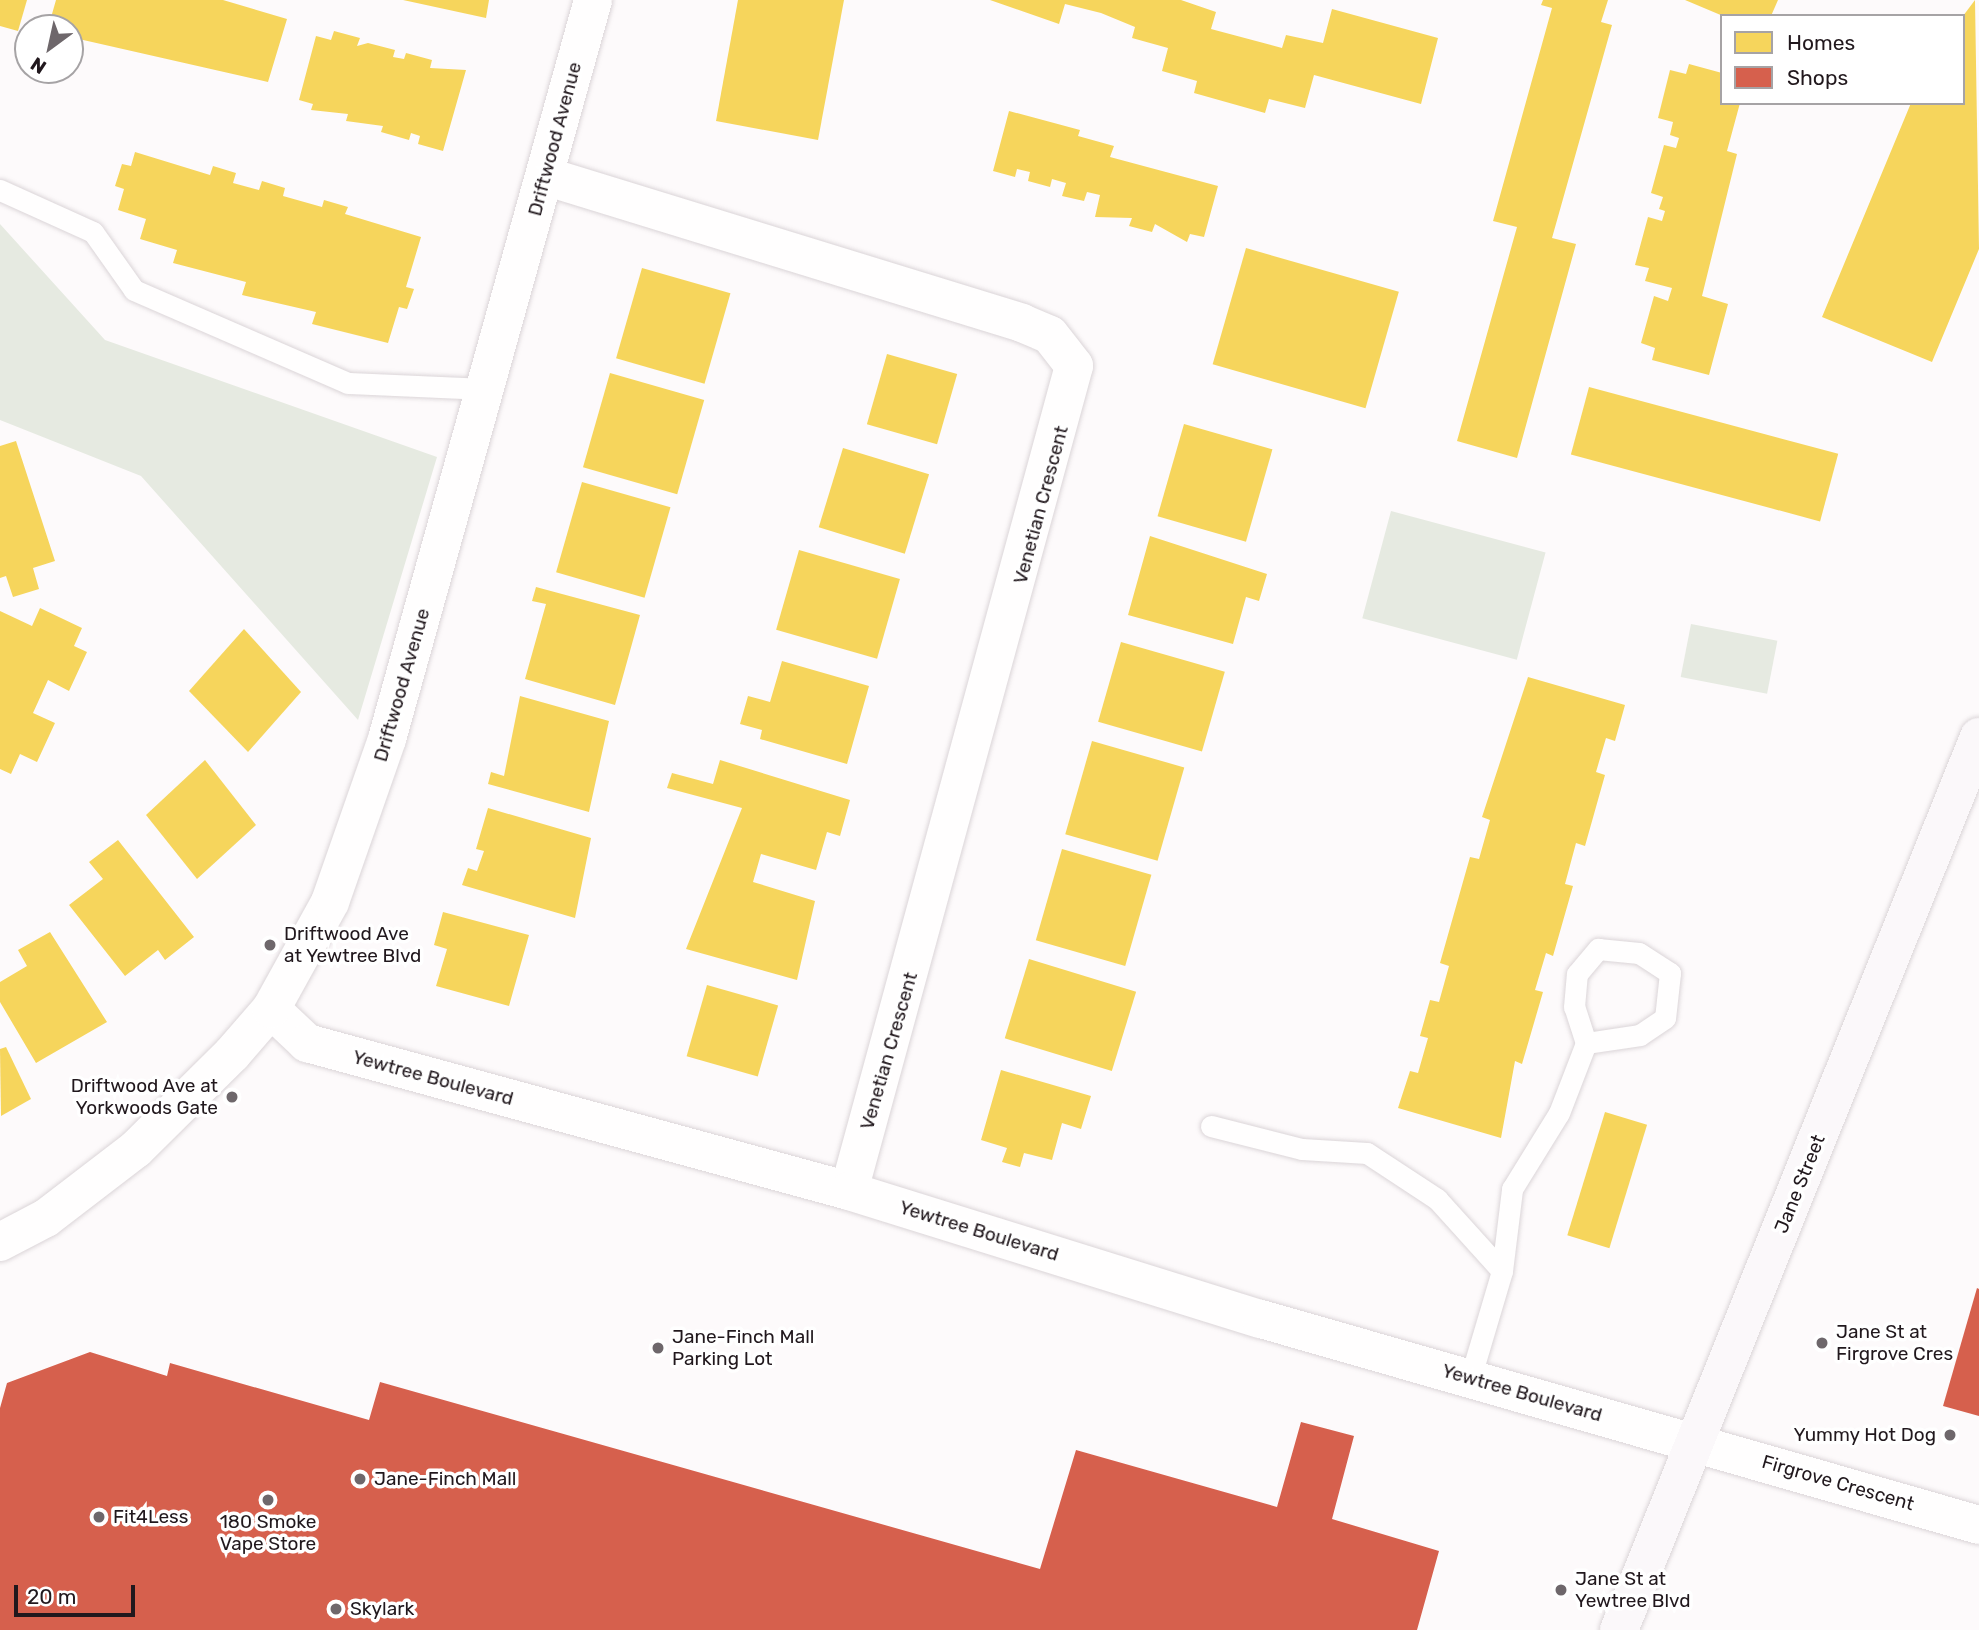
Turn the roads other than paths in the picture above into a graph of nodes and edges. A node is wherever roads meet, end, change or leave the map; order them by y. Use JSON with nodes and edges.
{"nodes":[{"id":1,"x":593,"y":0,"type":"edge"},
{"id":2,"x":545,"y":176,"type":"junction"},
{"id":3,"x":0,"y":190,"type":"edge"},
{"id":4,"x":487,"y":389,"type":"junction"},
{"id":5,"x":1979,"y":737,"type":"edge"},
{"id":6,"x":271,"y":1009,"type":"junction"},
{"id":7,"x":1586,"y":1043,"type":"junction"},
{"id":8,"x":1211,"y":1126,"type":"dead end"},
{"id":9,"x":849,"y":1192,"type":"junction"},
{"id":10,"x":0,"y":1242,"type":"edge"},
{"id":11,"x":1502,"y":1271,"type":"junction"},
{"id":12,"x":1470,"y":1379,"type":"junction"},
{"id":13,"x":1697,"y":1441,"type":"junction"},
{"id":14,"x":1979,"y":1525,"type":"edge"},
{"id":15,"x":1619,"y":1630,"type":"edge"}],
"edges":[{"from":1,"to":2,"type":"street","name":"Driftwood Avenue"},
{"from":2,"to":4,"type":"street","name":"Driftwood Avenue"},
{"from":2,"to":9,"type":"street","name":"Venetian Crescent"},
{"from":3,"to":4,"type":"lane"},
{"from":4,"to":6,"type":"street","name":"Driftwood Avenue"},
{"from":5,"to":13,"type":"main road","name":"Jane Street"},
{"from":6,"to":9,"type":"street","name":"Yewtree Boulevard"},
{"from":6,"to":10,"type":"street","name":"Driftwood Avenue"},
{"from":7,"to":7,"type":"lane"},
{"from":7,"to":11,"type":"lane"},
{"from":8,"to":11,"type":"lane"},
{"from":9,"to":12,"type":"street","name":"Yewtree Boulevard"},
{"from":11,"to":12,"type":"lane"},
{"from":12,"to":13,"type":"street","name":"Yewtree Boulevard"},
{"from":13,"to":14,"type":"street","name":"Firgrove Crescent"},
{"from":13,"to":15,"type":"main road","name":"Jane Street"}]}
